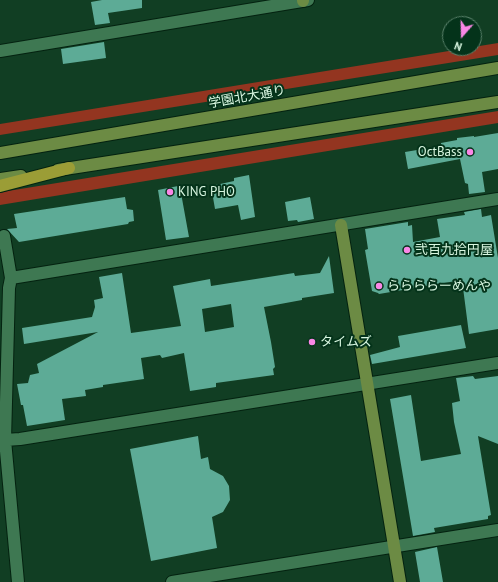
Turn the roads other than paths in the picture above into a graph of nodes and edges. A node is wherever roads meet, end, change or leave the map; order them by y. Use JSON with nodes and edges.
{"nodes":[{"id":1,"x":304,"y":0,"type":"edge"},
{"id":2,"x":0,"y":51,"type":"edge"},
{"id":3,"x":498,"y":68,"type":"edge"},
{"id":4,"x":498,"y":102,"type":"edge"},
{"id":5,"x":0,"y":152,"type":"edge"},
{"id":6,"x":69,"y":168,"type":"junction"},
{"id":7,"x":0,"y":179,"type":"edge"},
{"id":8,"x":0,"y":186,"type":"edge"},
{"id":9,"x":498,"y":199,"type":"edge"},
{"id":10,"x":341,"y":225,"type":"junction"},
{"id":11,"x":4,"y":236,"type":"dead end"},
{"id":12,"x":11,"y":278,"type":"junction"},
{"id":13,"x":498,"y":363,"type":"edge"},
{"id":14,"x":368,"y":384,"type":"junction"},
{"id":15,"x":5,"y":440,"type":"junction"},
{"id":16,"x":498,"y":530,"type":"edge"},
{"id":17,"x":394,"y":546,"type":"junction"},
{"id":18,"x":18,"y":582,"type":"edge"},
{"id":19,"x":172,"y":582,"type":"edge"},
{"id":20,"x":400,"y":582,"type":"edge"}],
"edges":[{"from":1,"to":2,"type":"street"},
{"from":3,"to":5,"type":"main road","name":"学園北大通り"},
{"from":4,"to":6,"type":"main road"},
{"from":6,"to":7,"type":"main road"},
{"from":6,"to":8,"type":"main road"},
{"from":9,"to":10,"type":"street"},
{"from":10,"to":12,"type":"street"},
{"from":10,"to":14,"type":"main road"},
{"from":11,"to":12,"type":"street"},
{"from":12,"to":15,"type":"street"},
{"from":13,"to":14,"type":"street"},
{"from":14,"to":15,"type":"street"},
{"from":14,"to":17,"type":"main road"},
{"from":15,"to":18,"type":"street"},
{"from":16,"to":17,"type":"street"},
{"from":17,"to":19,"type":"street"},
{"from":17,"to":20,"type":"main road"}]}
